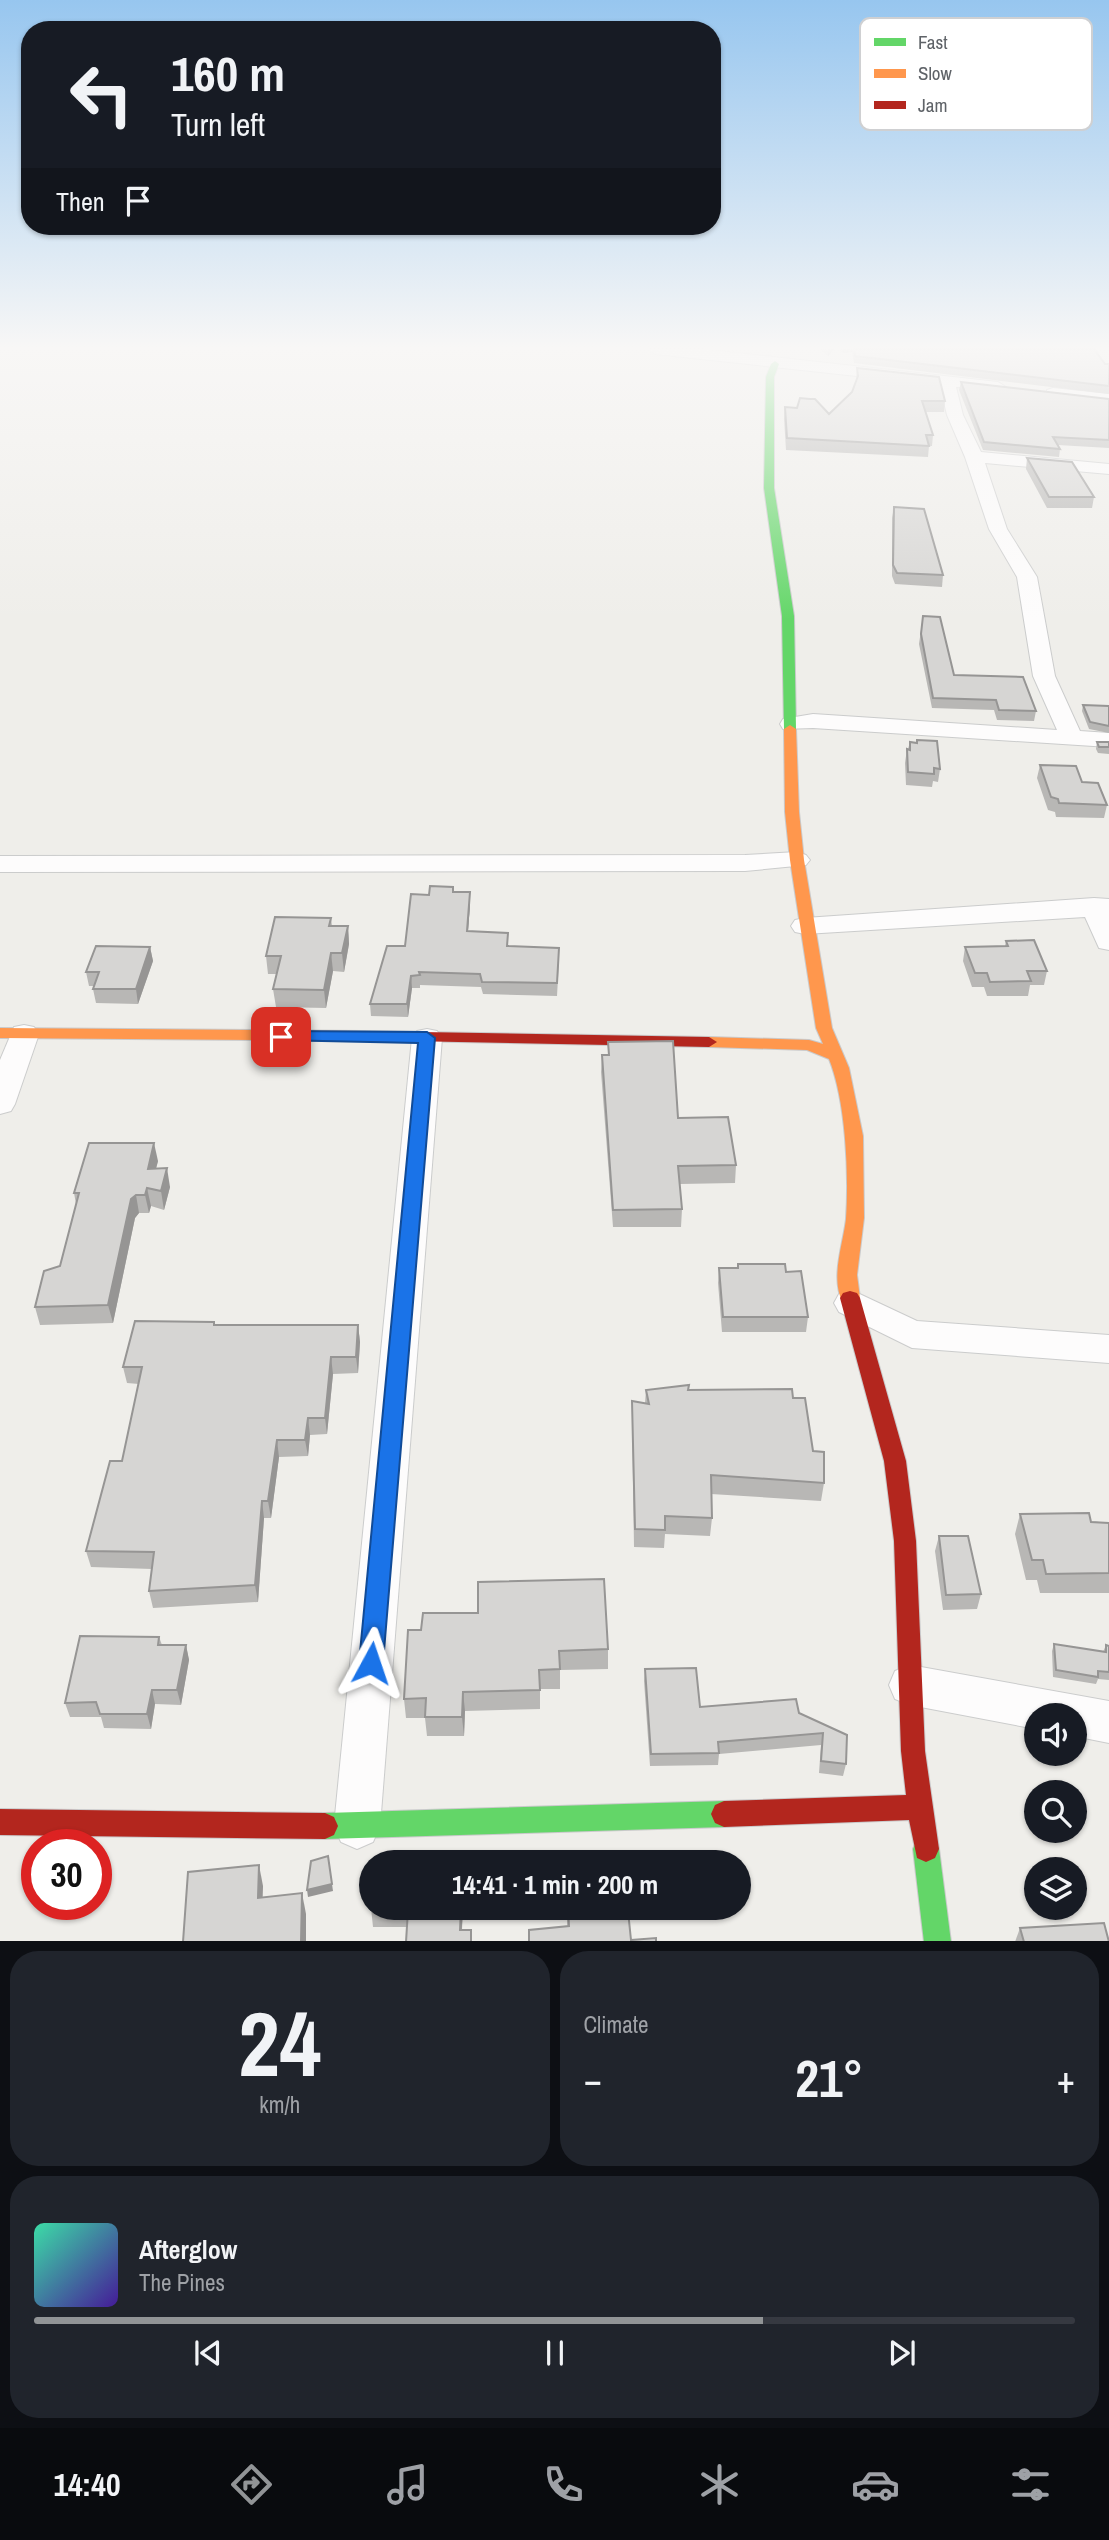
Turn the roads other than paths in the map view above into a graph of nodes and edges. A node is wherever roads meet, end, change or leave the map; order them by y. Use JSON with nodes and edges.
{"nodes":[{"id":1,"x":769,"y":440,"type":"edge"},
{"id":2,"x":966,"y":440,"type":"edge"},
{"id":3,"x":974,"y":457,"type":"junction"},
{"id":4,"x":1109,"y":469,"type":"edge"},
{"id":5,"x":791,"y":724,"type":"junction"},
{"id":6,"x":1071,"y":736,"type":"junction"},
{"id":7,"x":1109,"y":740,"type":"edge"},
{"id":8,"x":797,"y":860,"type":"junction"},
{"id":9,"x":0,"y":864,"type":"edge"},
{"id":10,"x":1101,"y":906,"type":"edge"},
{"id":11,"x":805,"y":926,"type":"junction"},
{"id":12,"x":1109,"y":942,"type":"edge"},
{"id":13,"x":12,"y":1033,"type":"edge"},
{"id":14,"x":816,"y":1036,"type":"junction"},
{"id":15,"x":427,"y":1038,"type":"junction"},
{"id":16,"x":0,"y":1104,"type":"edge"},
{"id":17,"x":851,"y":1303,"type":"junction"},
{"id":18,"x":912,"y":1334,"type":"junction"},
{"id":19,"x":1109,"y":1349,"type":"edge"},
{"id":20,"x":867,"y":1359,"type":"junction"},
{"id":21,"x":910,"y":1685,"type":"junction"},
{"id":22,"x":1024,"y":1706,"type":"edge"},
{"id":23,"x":1087,"y":1718,"type":"edge"},
{"id":24,"x":1109,"y":1722,"type":"edge"},
{"id":25,"x":920,"y":1807,"type":"junction"},
{"id":26,"x":0,"y":1822,"type":"edge"},
{"id":27,"x":357,"y":1826,"type":"junction"},
{"id":28,"x":938,"y":1941,"type":"edge"}],
"edges":[{"from":1,"to":5,"type":"street"},
{"from":2,"to":3,"type":"street"},
{"from":3,"to":4,"type":"street"},
{"from":3,"to":6,"type":"street"},
{"from":5,"to":6,"type":"street"},
{"from":5,"to":8,"type":"street"},
{"from":6,"to":7,"type":"street"},
{"from":8,"to":9,"type":"street"},
{"from":8,"to":11,"type":"street"},
{"from":10,"to":11,"type":"street"},
{"from":10,"to":12,"type":"street"},
{"from":11,"to":14,"type":"street"},
{"from":13,"to":15,"type":"street"},
{"from":13,"to":16,"type":"street"},
{"from":14,"to":15,"type":"street"},
{"from":14,"to":17,"type":"street"},
{"from":15,"to":27,"type":"street"},
{"from":17,"to":18,"type":"street"},
{"from":17,"to":20,"type":"street"},
{"from":18,"to":19,"type":"street"},
{"from":18,"to":20,"type":"street"},
{"from":20,"to":21,"type":"street"},
{"from":21,"to":22,"type":"street"},
{"from":21,"to":25,"type":"street"},
{"from":23,"to":24,"type":"street"},
{"from":25,"to":27,"type":"street"},
{"from":25,"to":28,"type":"street"},
{"from":26,"to":27,"type":"street"}]}
